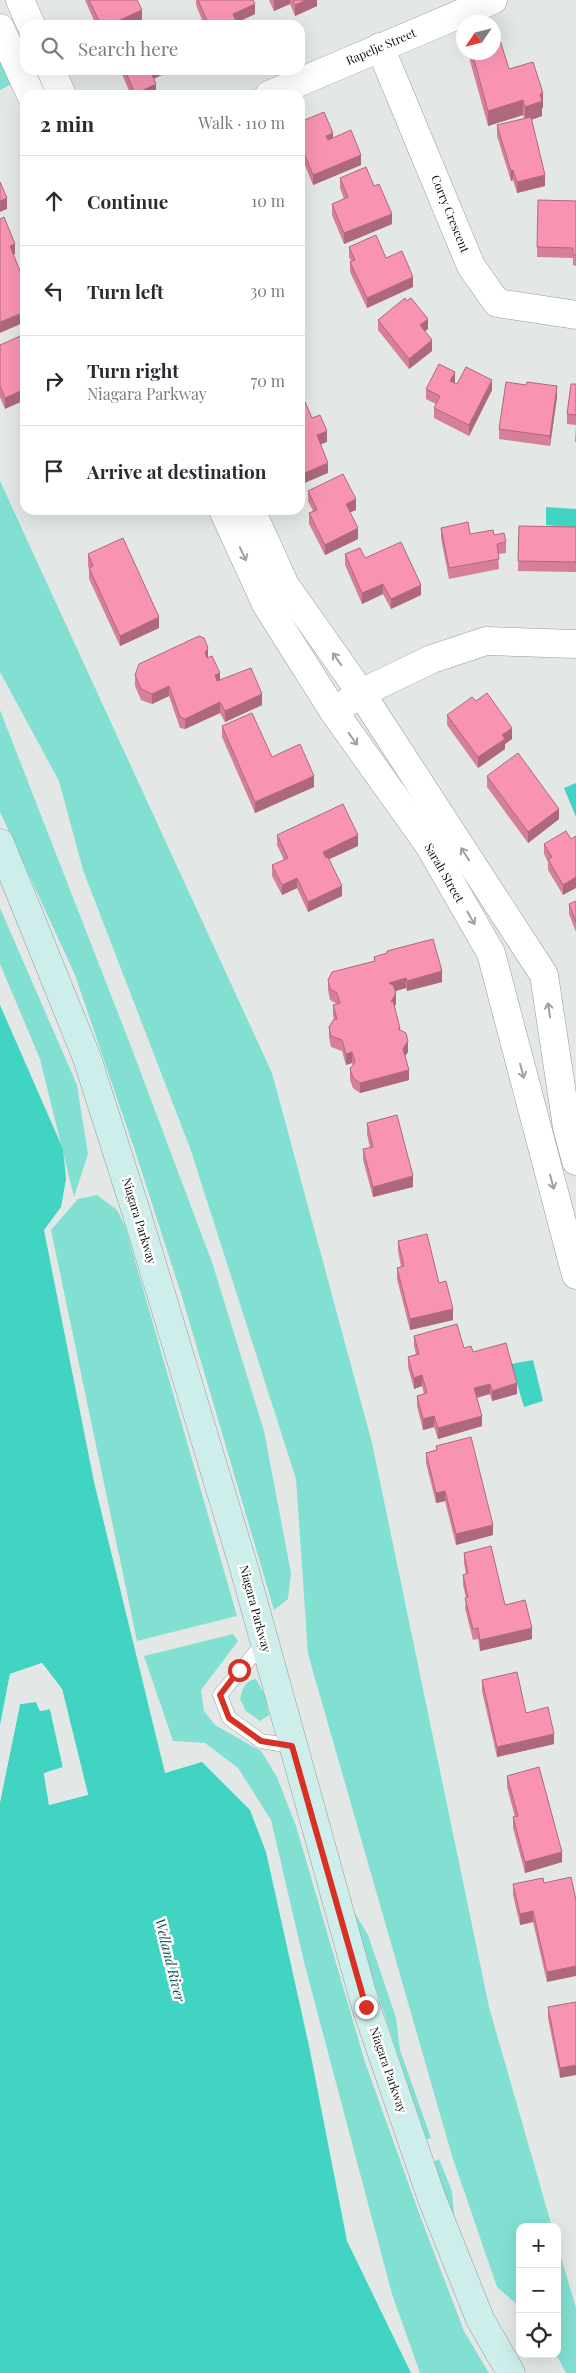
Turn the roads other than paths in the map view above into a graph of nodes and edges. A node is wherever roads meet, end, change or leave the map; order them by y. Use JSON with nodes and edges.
{"nodes":[{"id":1,"x":20,"y":0,"type":"edge"},
{"id":2,"x":493,"y":0,"type":"edge"},
{"id":3,"x":29,"y":20,"type":"edge"},
{"id":4,"x":0,"y":28,"type":"edge"},
{"id":5,"x":380,"y":47,"type":"junction"},
{"id":6,"x":20,"y":71,"type":"edge"},
{"id":7,"x":22,"y":75,"type":"edge"},
{"id":8,"x":53,"y":75,"type":"edge"},
{"id":9,"x":29,"y":90,"type":"edge"},
{"id":10,"x":60,"y":90,"type":"edge"},
{"id":11,"x":281,"y":90,"type":"edge"},
{"id":12,"x":576,"y":315,"type":"edge"},
{"id":13,"x":225,"y":515,"type":"edge"},
{"id":14,"x":253,"y":515,"type":"edge"},
{"id":15,"x":576,"y":644,"type":"edge"},
{"id":16,"x":360,"y":694,"type":"junction"},
{"id":17,"x":334,"y":712,"type":"junction"},
{"id":18,"x":0,"y":843,"type":"edge"},
{"id":19,"x":553,"y":1131,"type":"junction"},
{"id":20,"x":576,"y":1161,"type":"edge"},
{"id":21,"x":576,"y":1275,"type":"edge"},
{"id":22,"x":264,"y":1642,"type":"junction"},
{"id":23,"x":292,"y":1746,"type":"junction"},
{"id":24,"x":511,"y":2373,"type":"edge"}],
"edges":[{"from":1,"to":3,"type":"street"},
{"from":2,"to":5,"type":"street","name":"Rapelje Street"},
{"from":4,"to":6,"type":"street"},
{"from":5,"to":11,"type":"street","name":"Rapelje Street"},
{"from":5,"to":12,"type":"street","name":"Corry Crescent"},
{"from":7,"to":9,"type":"street"},
{"from":8,"to":10,"type":"street"},
{"from":13,"to":17,"type":"street","name":"Sarah Street","one_way":true},
{"from":16,"to":14,"type":"street","name":"Sarah Street","one_way":true},
{"from":15,"to":16,"type":"street"},
{"from":16,"to":17,"type":"street"},
{"from":19,"to":16,"type":"street","name":"Sarah Street","one_way":true},
{"from":17,"to":19,"type":"street","name":"Sarah Street","one_way":true},
{"from":18,"to":22,"type":"main road","name":"Niagara Parkway"},
{"from":19,"to":20,"type":"street","name":"Sarah Street"},
{"from":19,"to":21,"type":"street","name":"Sarah Street","one_way":true},
{"from":22,"to":23,"type":"main road","name":"Niagara Parkway"},
{"from":22,"to":23,"type":"lane"},
{"from":23,"to":24,"type":"main road","name":"Niagara Parkway"}]}
